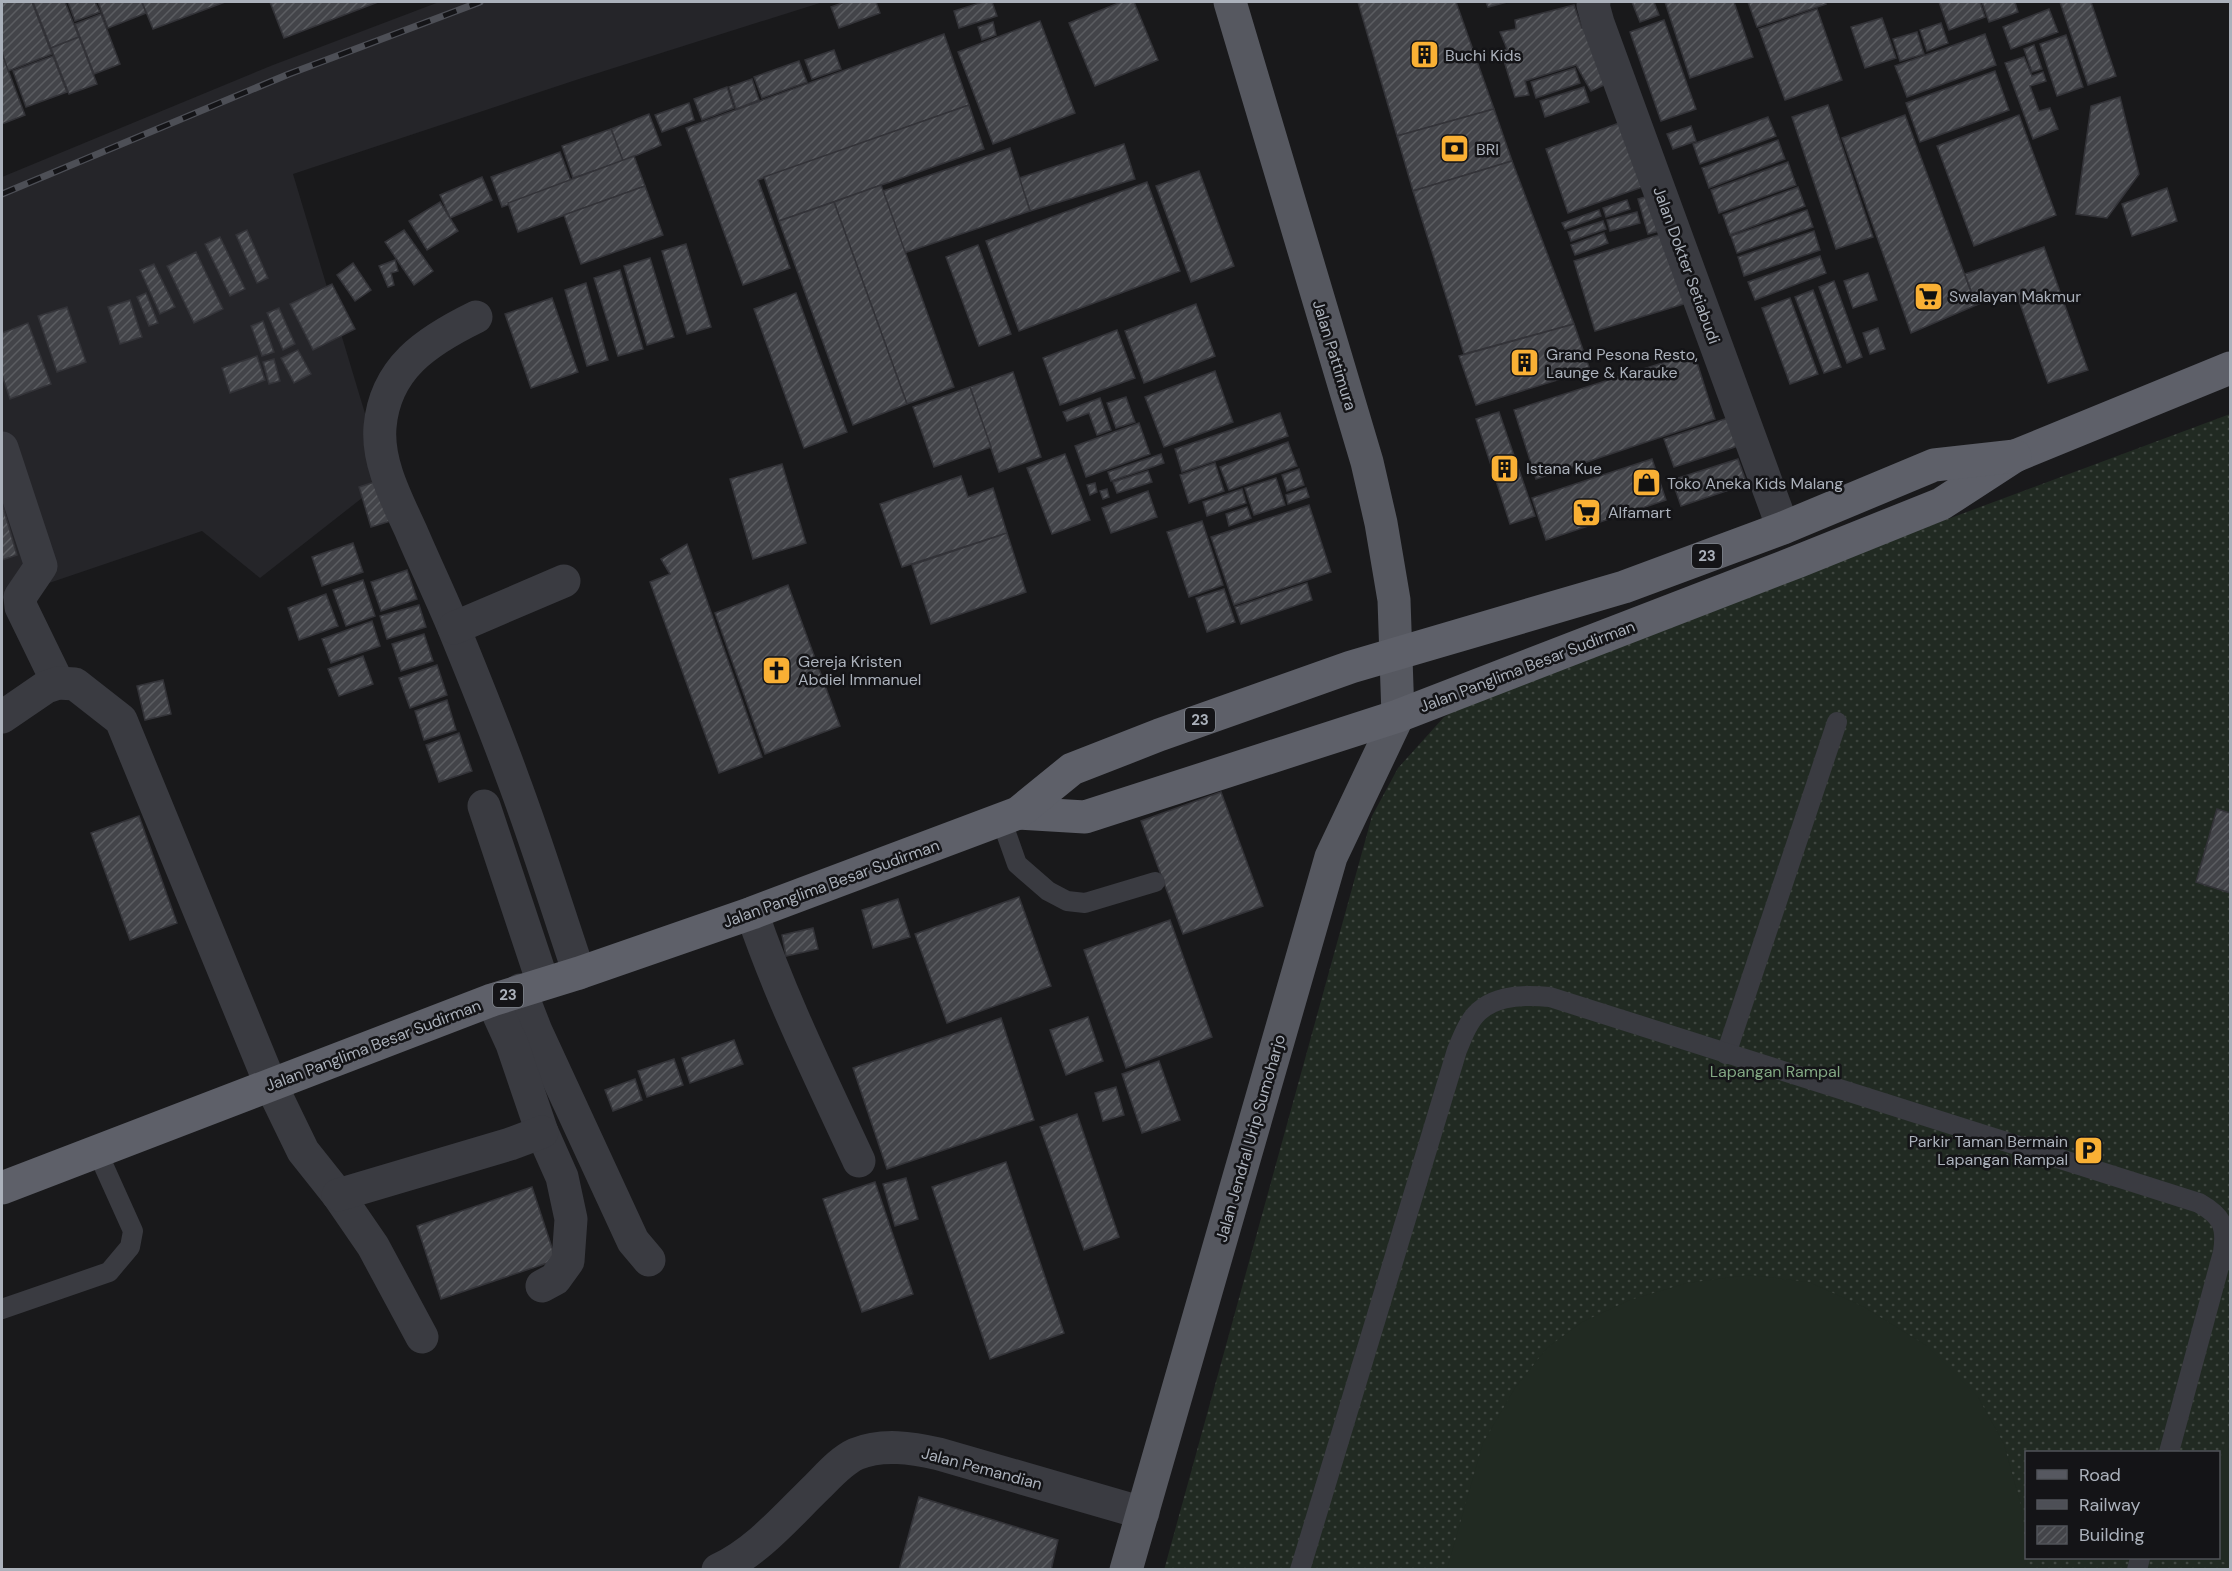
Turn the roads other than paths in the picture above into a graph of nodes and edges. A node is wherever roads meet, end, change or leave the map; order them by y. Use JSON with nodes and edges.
{"nodes":[{"id":1,"x":1230,"y":2,"type":"edge"},
{"id":2,"x":1594,"y":2,"type":"edge"},
{"id":3,"x":476,"y":317,"type":"dead end"},
{"id":4,"x":2230,"y":368,"type":"edge"},
{"id":5,"x":2,"y":448,"type":"edge"},
{"id":6,"x":2015,"y":456,"type":"junction"},
{"id":7,"x":1783,"y":528,"type":"junction"},
{"id":8,"x":564,"y":581,"type":"dead end"},
{"id":9,"x":454,"y":628,"type":"junction"},
{"id":10,"x":1395,"y":654,"type":"junction"},
{"id":11,"x":58,"y":683,"type":"junction"},
{"id":12,"x":1398,"y":716,"type":"junction"},
{"id":13,"x":2,"y":717,"type":"edge"},
{"id":14,"x":1837,"y":722,"type":"dead end"},
{"id":15,"x":484,"y":806,"type":"dead end"},
{"id":16,"x":1010,"y":816,"type":"junction"},
{"id":17,"x":1155,"y":882,"type":"dead end"},
{"id":18,"x":752,"y":913,"type":"junction"},
{"id":19,"x":579,"y":973,"type":"junction"},
{"id":20,"x":518,"y":991,"type":"junction"},
{"id":21,"x":1726,"y":1054,"type":"junction"},
{"id":22,"x":270,"y":1083,"type":"junction"},
{"id":23,"x":542,"y":1132,"type":"junction"},
{"id":24,"x":97,"y":1151,"type":"junction"},
{"id":25,"x":859,"y":1161,"type":"dead end"},
{"id":26,"x":2,"y":1188,"type":"edge"},
{"id":27,"x":338,"y":1195,"type":"junction"},
{"id":28,"x":649,"y":1260,"type":"dead end"},
{"id":29,"x":543,"y":1286,"type":"dead end"},
{"id":30,"x":2,"y":1309,"type":"edge"},
{"id":31,"x":422,"y":1337,"type":"dead end"},
{"id":32,"x":2169,"y":1451,"type":"edge"},
{"id":33,"x":1143,"y":1513,"type":"junction"},
{"id":34,"x":718,"y":1569,"type":"edge"},
{"id":35,"x":1126,"y":1569,"type":"edge"},
{"id":36,"x":1300,"y":1569,"type":"edge"}],
"edges":[{"from":1,"to":10,"type":"main road","name":"Jalan Pattimura"},
{"from":2,"to":7,"type":"street","name":"Jalan Dokter Setiabudi"},
{"from":3,"to":9,"type":"street"},
{"from":4,"to":6,"type":"highway","name":"Jalan Panglima Besar Sudirman","number":"23"},
{"from":5,"to":11,"type":"street"},
{"from":6,"to":7,"type":"highway","name":"Jalan Panglima Besar Sudirman","number":"23"},
{"from":6,"to":12,"type":"highway","name":"Jalan Panglima Besar Sudirman","number":"23"},
{"from":7,"to":10,"type":"highway","name":"Jalan Panglima Besar Sudirman","number":"23"},
{"from":8,"to":9,"type":"street"},
{"from":9,"to":19,"type":"street"},
{"from":10,"to":12,"type":"main road","name":"Jalan Pattimura"},
{"from":10,"to":16,"type":"highway","name":"Jalan Panglima Besar Sudirman","number":"23"},
{"from":11,"to":13,"type":"street"},
{"from":11,"to":22,"type":"street"},
{"from":12,"to":16,"type":"highway","name":"Jalan Panglima Besar Sudirman","number":"23"},
{"from":12,"to":33,"type":"main road","name":"Jalan Jendral Urip Sumoharjo"},
{"from":14,"to":21,"type":"lane"},
{"from":15,"to":20,"type":"street"},
{"from":16,"to":17,"type":"lane"},
{"from":16,"to":18,"type":"highway","name":"Jalan Panglima Besar Sudirman","number":"23"},
{"from":18,"to":19,"type":"highway","name":"Jalan Panglima Besar Sudirman","number":"23"},
{"from":18,"to":25,"type":"street"},
{"from":19,"to":20,"type":"highway","name":"Jalan Panglima Besar Sudirman","number":"23"},
{"from":20,"to":22,"type":"highway","name":"Jalan Panglima Besar Sudirman","number":"23"},
{"from":20,"to":23,"type":"street"},
{"from":20,"to":28,"type":"street"},
{"from":21,"to":32,"type":"lane"},
{"from":21,"to":36,"type":"lane"},
{"from":22,"to":24,"type":"highway","name":"Jalan Panglima Besar Sudirman","number":"23"},
{"from":22,"to":27,"type":"street"},
{"from":23,"to":27,"type":"street"},
{"from":23,"to":29,"type":"street"},
{"from":24,"to":26,"type":"highway","name":"Jalan Panglima Besar Sudirman","number":"23"},
{"from":24,"to":30,"type":"lane"},
{"from":27,"to":31,"type":"street"},
{"from":33,"to":34,"type":"street","name":"Jalan Pemandian"},
{"from":33,"to":35,"type":"main road","name":"Jalan Jendral Urip Sumoharjo"}]}
